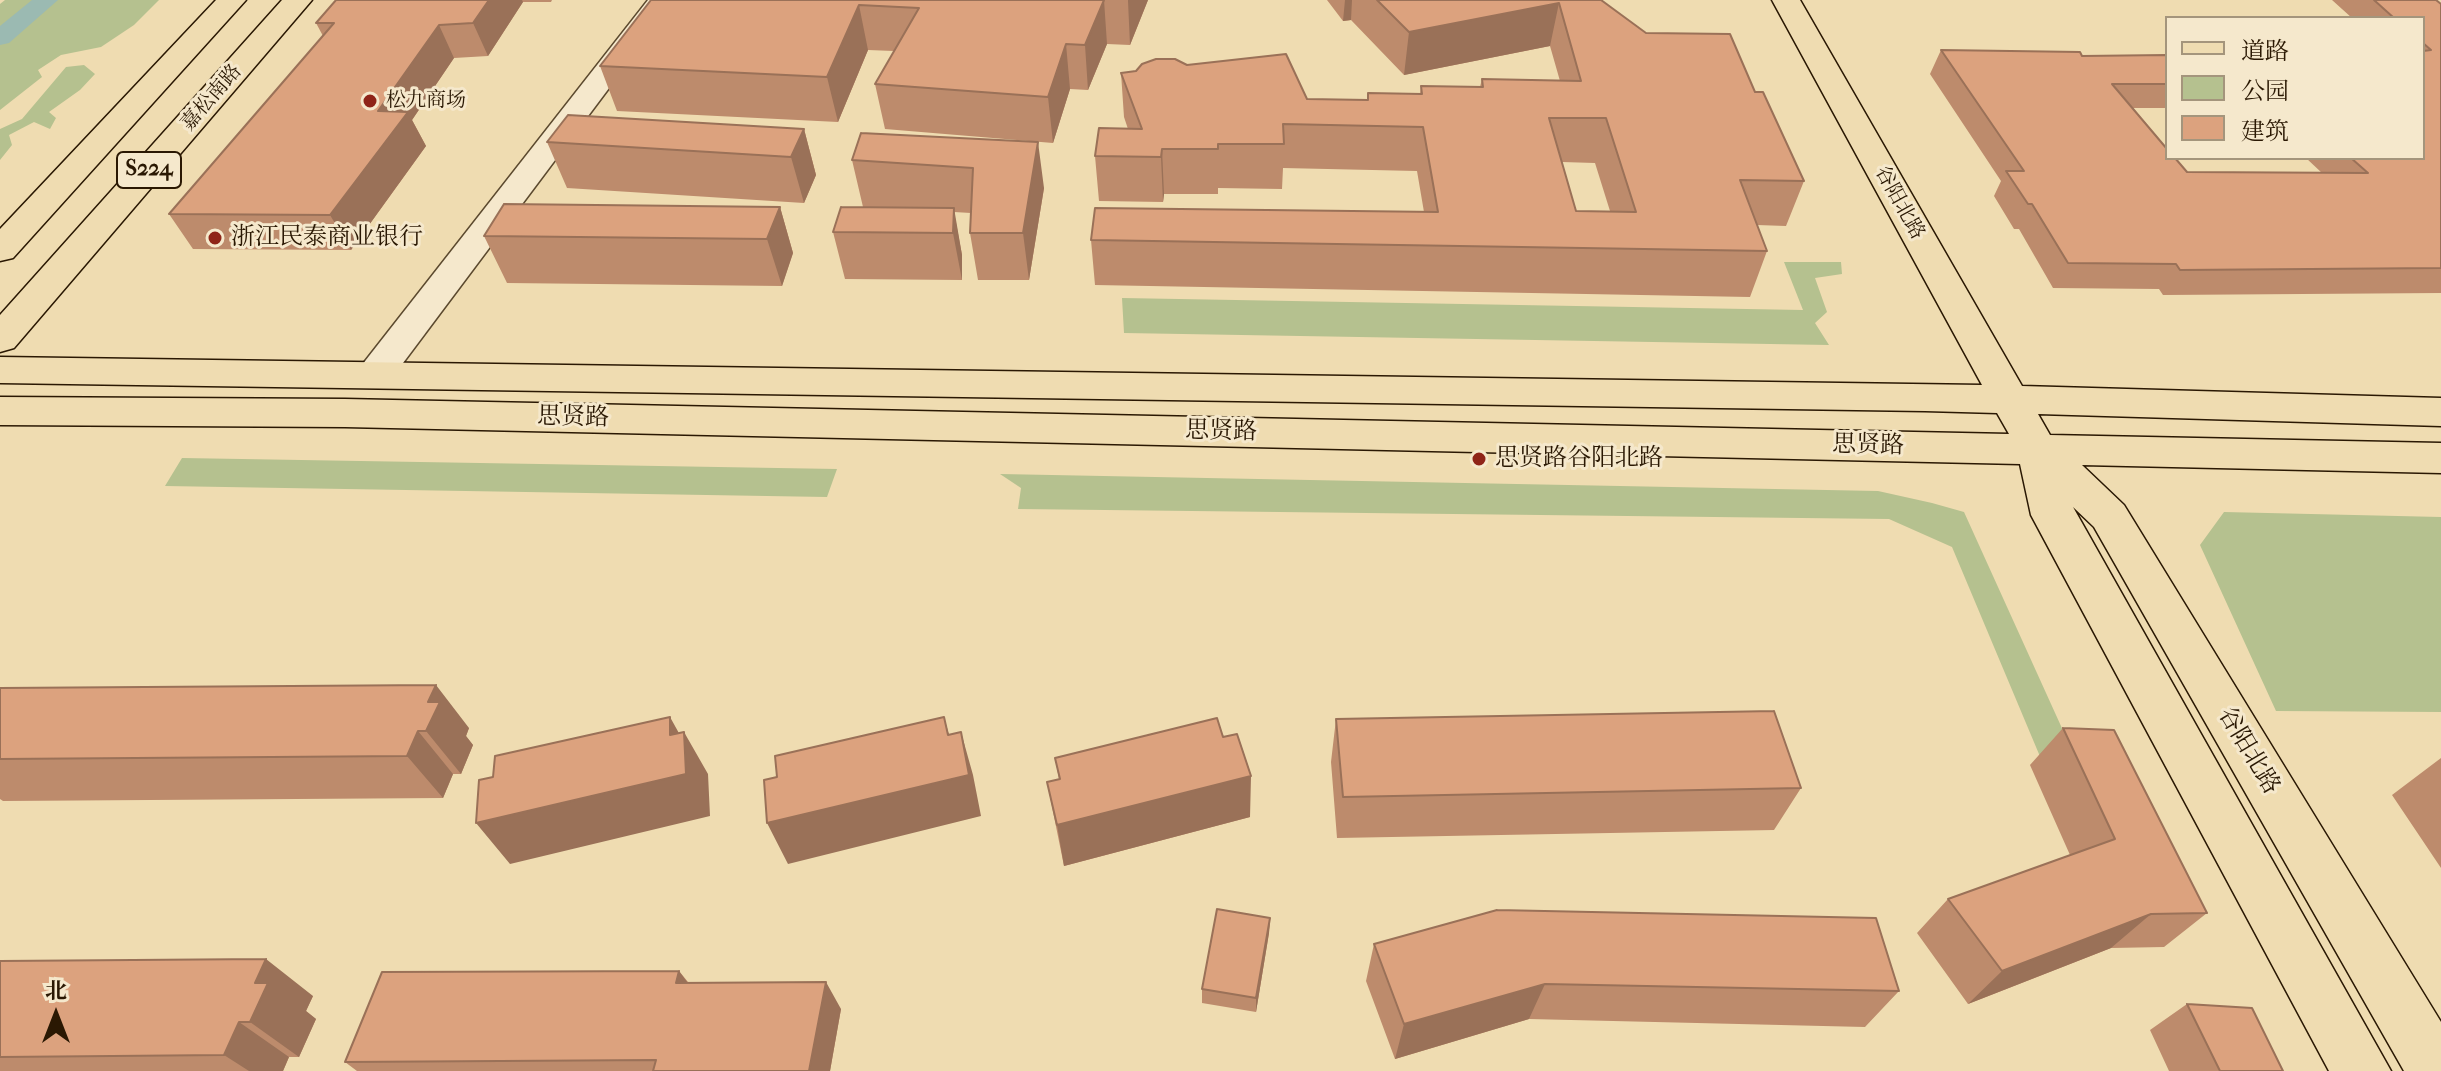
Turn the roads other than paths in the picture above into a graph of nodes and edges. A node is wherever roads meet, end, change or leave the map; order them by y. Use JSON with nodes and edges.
{"nodes":[{"id":1,"x":232,"y":0,"type":"edge"},
{"id":2,"x":298,"y":0,"type":"edge"},
{"id":3,"x":662,"y":0,"type":"edge"},
{"id":4,"x":1786,"y":0,"type":"edge"},
{"id":5,"x":0,"y":250,"type":"edge"},
{"id":6,"x":0,"y":339,"type":"edge"},
{"id":7,"x":0,"y":370,"type":"edge"},
{"id":8,"x":375,"y":374,"type":"junction"},
{"id":9,"x":2010,"y":401,"type":"junction"},
{"id":10,"x":0,"y":411,"type":"edge"},
{"id":11,"x":2441,"y":412,"type":"edge"},
{"id":12,"x":2037,"y":448,"type":"junction"},
{"id":13,"x":2441,"y":458,"type":"edge"},
{"id":14,"x":2361,"y":1071,"type":"edge"},
{"id":15,"x":2437,"y":1071,"type":"edge"}],
"edges":[{"from":1,"to":5,"type":"main road","number":"S224"},
{"from":2,"to":6,"type":"main road","name":"嘉松南路","number":"S224"},
{"from":3,"to":8,"type":"street"},
{"from":4,"to":9,"type":"main road","name":"谷阳北路"},
{"from":7,"to":8,"type":"main road","name":"思贤路"},
{"from":8,"to":9,"type":"main road","name":"思贤路"},
{"from":9,"to":11,"type":"main road","name":"思贤路"},
{"from":9,"to":12,"type":"main road","name":"谷阳北路"},
{"from":10,"to":12,"type":"main road","name":"思贤路"},
{"from":12,"to":13,"type":"main road","name":"思贤路"},
{"from":12,"to":14,"type":"main road","name":"谷阳北路"},
{"from":12,"to":15,"type":"main road","name":"谷阳北路"}]}
